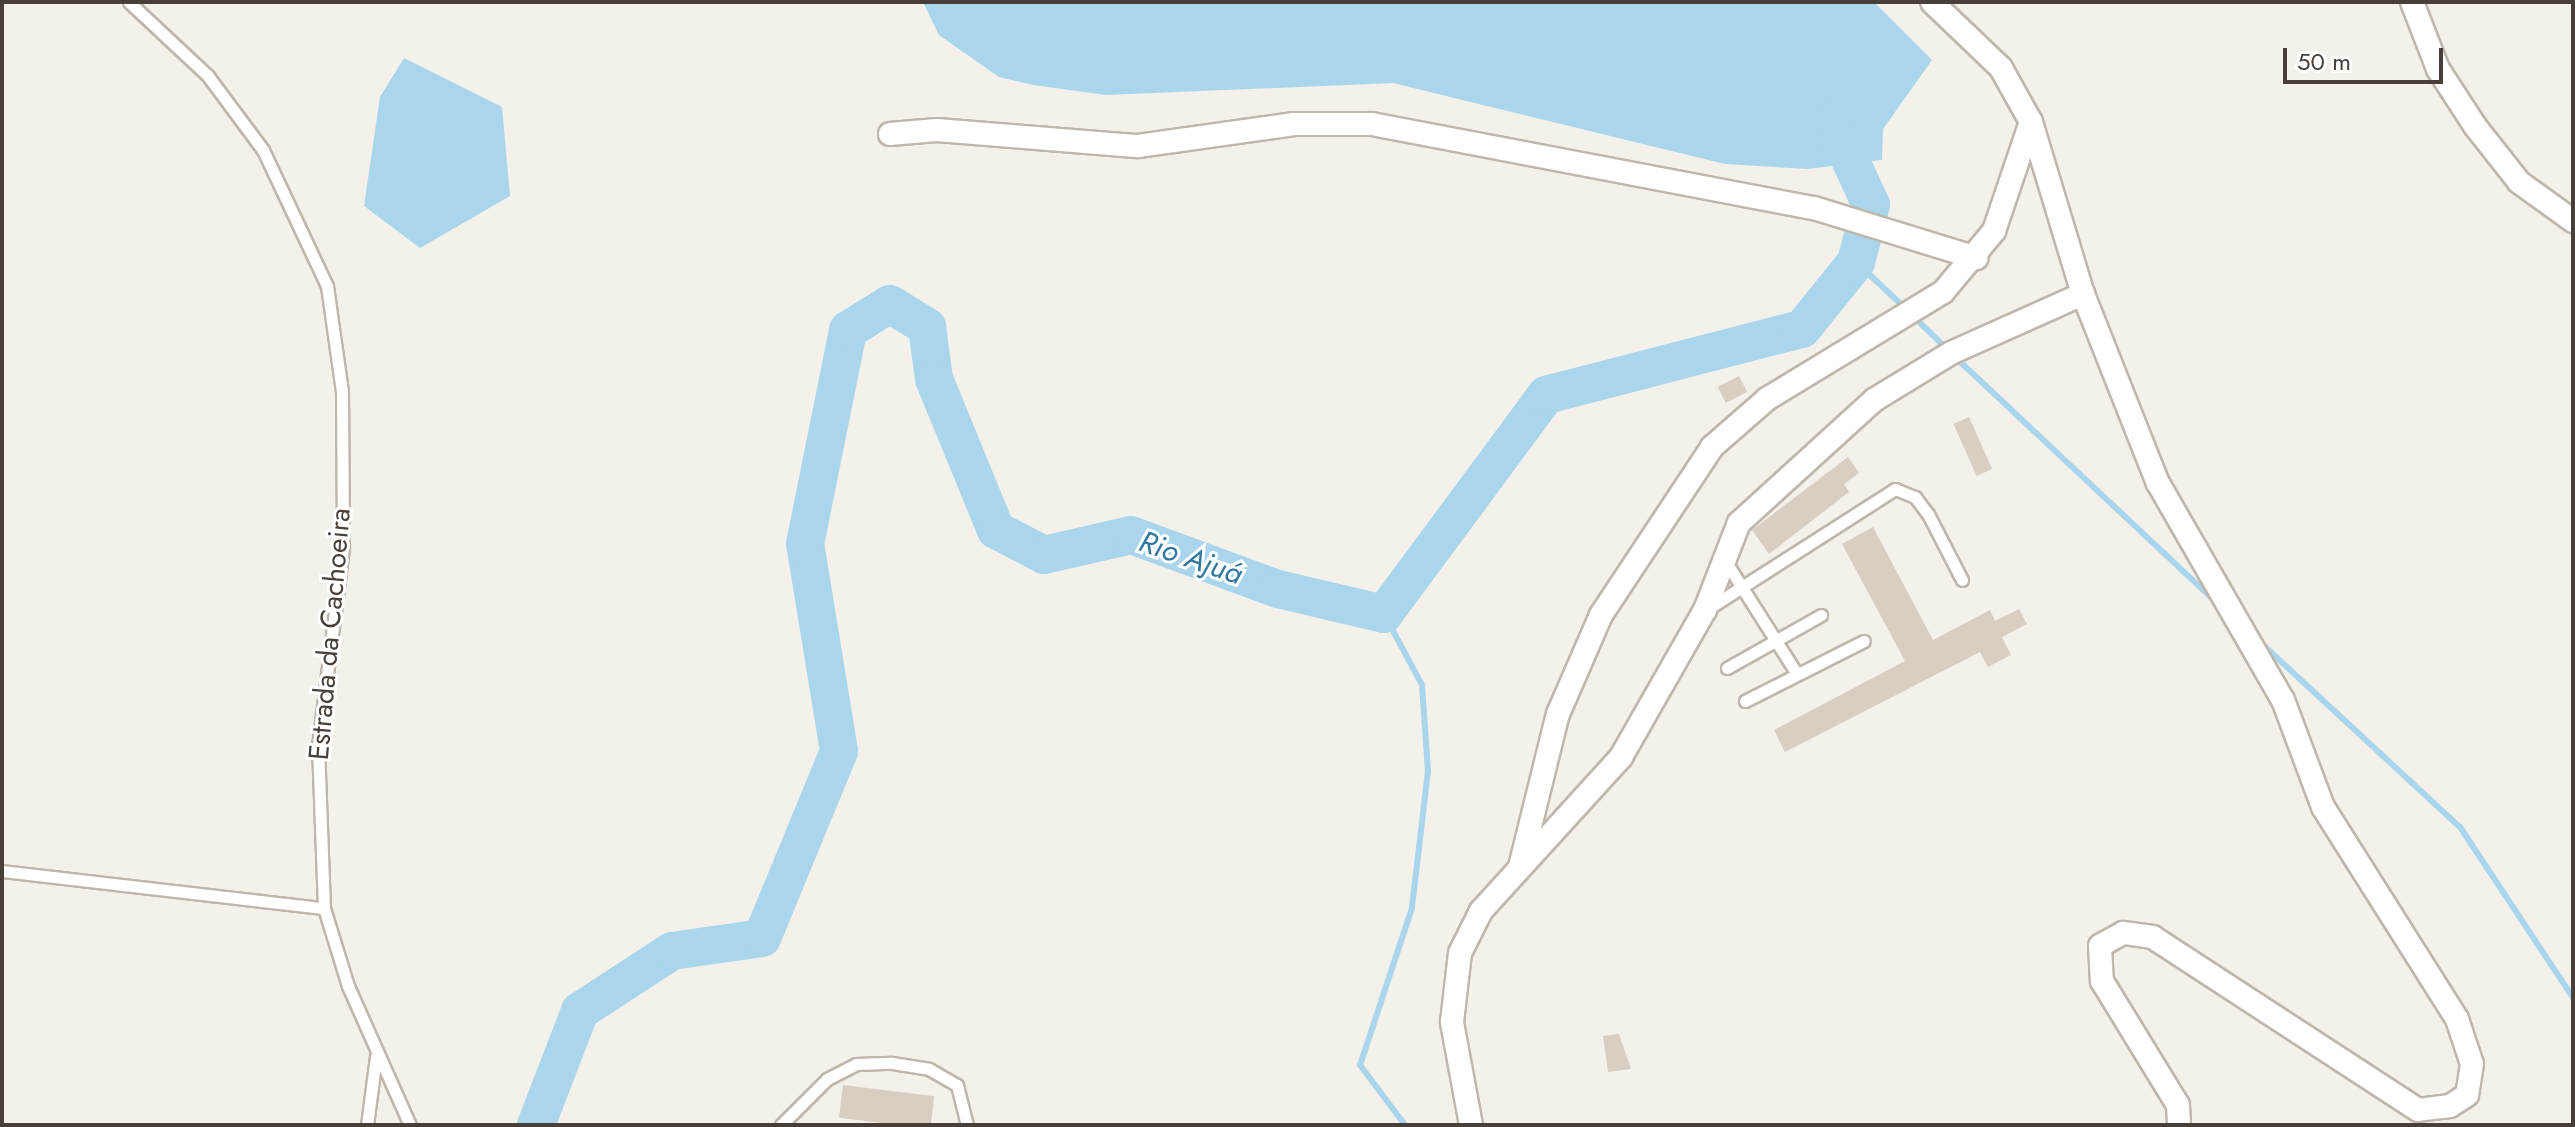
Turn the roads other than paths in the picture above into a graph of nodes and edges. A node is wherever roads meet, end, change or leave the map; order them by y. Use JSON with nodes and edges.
{"nodes":[{"id":1,"x":129,"y":2,"type":"edge"},
{"id":2,"x":1932,"y":2,"type":"edge"},
{"id":3,"x":2412,"y":2,"type":"edge"},
{"id":4,"x":2031,"y":122,"type":"junction"},
{"id":5,"x":890,"y":134,"type":"dead end"},
{"id":6,"x":2573,"y":221,"type":"edge"},
{"id":7,"x":1977,"y":258,"type":"junction"},
{"id":8,"x":2083,"y":294,"type":"junction"},
{"id":9,"x":1722,"y":555,"type":"junction"},
{"id":10,"x":1962,"y":580,"type":"dead end"},
{"id":11,"x":1744,"y":588,"type":"junction"},
{"id":12,"x":1705,"y":610,"type":"junction"},
{"id":13,"x":1821,"y":615,"type":"dead end"},
{"id":14,"x":1777,"y":640,"type":"junction"},
{"id":15,"x":1864,"y":641,"type":"dead end"},
{"id":16,"x":1727,"y":668,"type":"dead end"},
{"id":17,"x":1797,"y":674,"type":"junction"},
{"id":18,"x":1745,"y":701,"type":"dead end"},
{"id":19,"x":1520,"y":867,"type":"junction"},
{"id":20,"x":2,"y":871,"type":"edge"},
{"id":21,"x":324,"y":908,"type":"junction"},
{"id":22,"x":376,"y":1057,"type":"junction"},
{"id":23,"x":367,"y":1125,"type":"edge"},
{"id":24,"x":410,"y":1125,"type":"edge"},
{"id":25,"x":781,"y":1125,"type":"edge"},
{"id":26,"x":967,"y":1125,"type":"edge"},
{"id":27,"x":1471,"y":1125,"type":"edge"},
{"id":28,"x":2179,"y":1125,"type":"edge"}],
"edges":[{"from":1,"to":21,"type":"lane","name":"Estrada da Cachoeira"},
{"from":2,"to":4,"type":"street"},
{"from":3,"to":6,"type":"street"},
{"from":4,"to":7,"type":"street"},
{"from":4,"to":8,"type":"street"},
{"from":5,"to":7,"type":"street"},
{"from":7,"to":19,"type":"street"},
{"from":8,"to":9,"type":"street"},
{"from":8,"to":28,"type":"street"},
{"from":9,"to":11,"type":"lane"},
{"from":9,"to":12,"type":"street"},
{"from":10,"to":11,"type":"lane"},
{"from":11,"to":12,"type":"lane"},
{"from":11,"to":14,"type":"lane"},
{"from":12,"to":19,"type":"street"},
{"from":13,"to":14,"type":"lane"},
{"from":14,"to":16,"type":"lane"},
{"from":14,"to":17,"type":"lane"},
{"from":15,"to":17,"type":"lane"},
{"from":17,"to":18,"type":"lane"},
{"from":19,"to":27,"type":"street"},
{"from":20,"to":21,"type":"lane"},
{"from":21,"to":22,"type":"lane","name":"Estrada da Cachoeira"},
{"from":22,"to":23,"type":"lane"},
{"from":22,"to":24,"type":"lane","name":"Estrada da Cachoeira"},
{"from":25,"to":26,"type":"lane"}]}
